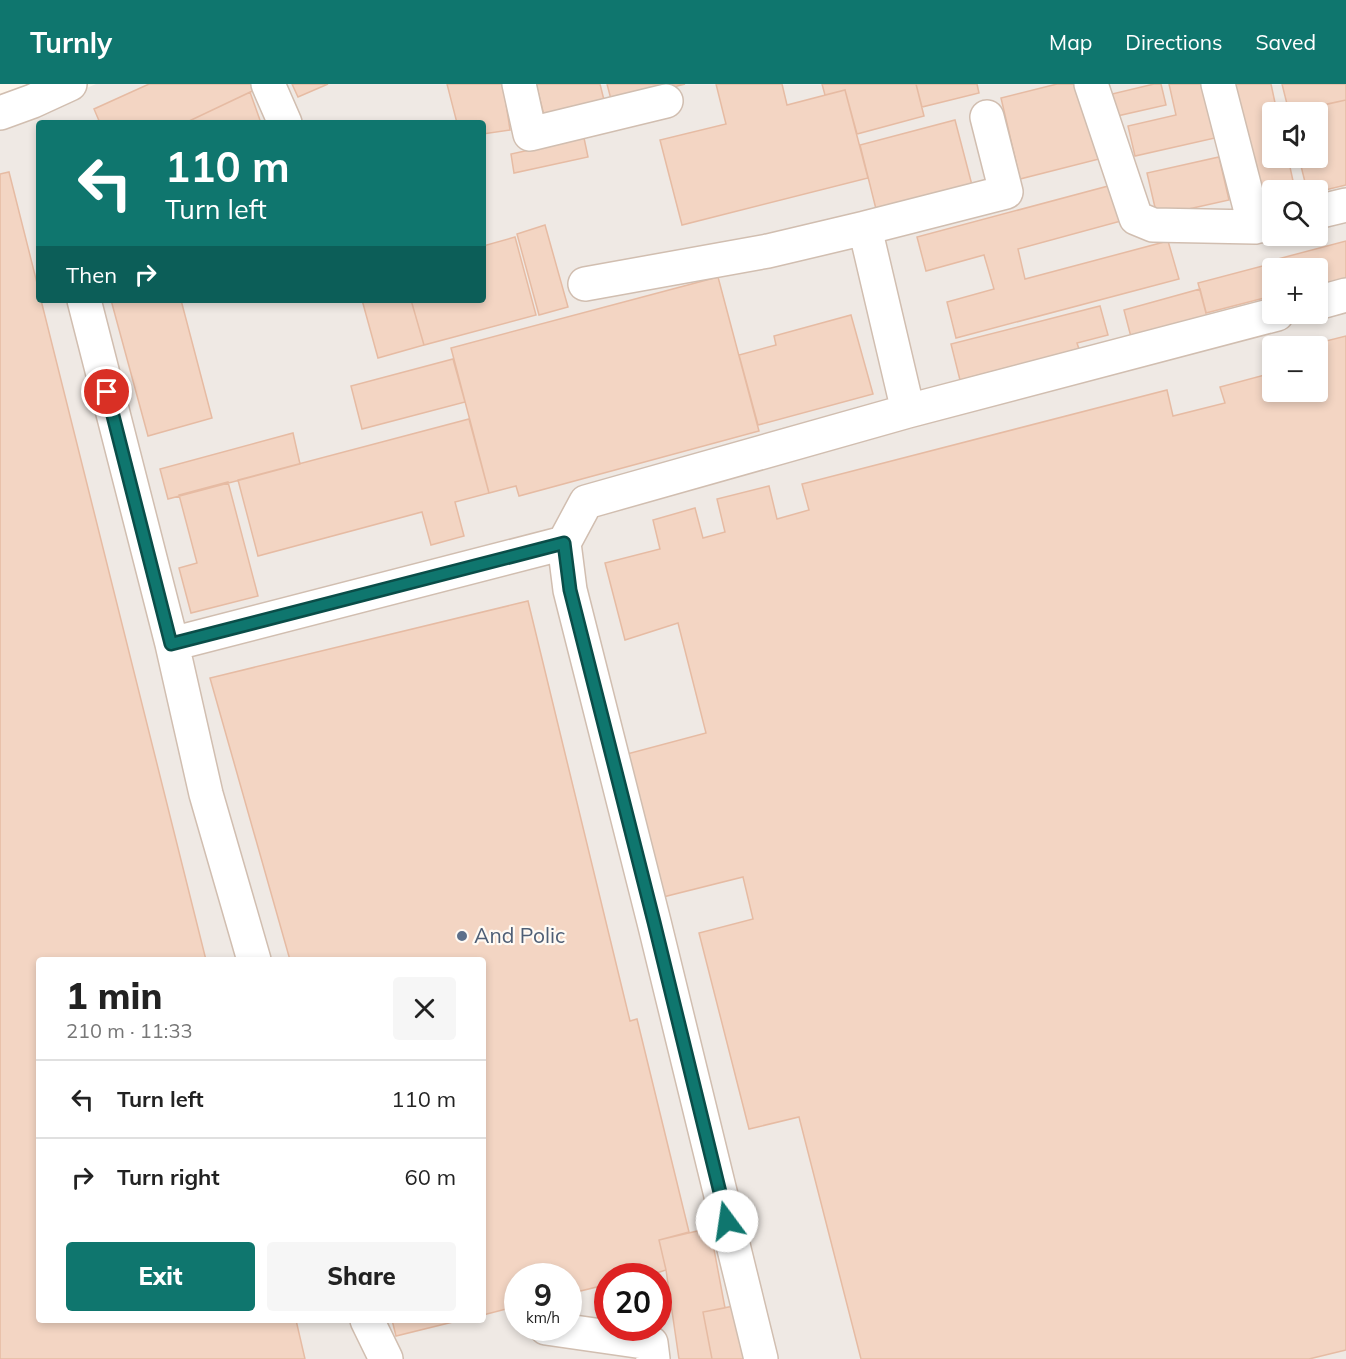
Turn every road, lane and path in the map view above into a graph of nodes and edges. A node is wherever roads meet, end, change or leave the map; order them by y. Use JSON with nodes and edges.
{"nodes":[{"id":1,"x":70,"y":84,"type":"edge"},
{"id":2,"x":268,"y":84,"type":"edge"},
{"id":3,"x":519,"y":84,"type":"edge"},
{"id":4,"x":1091,"y":84,"type":"edge"},
{"id":5,"x":1218,"y":84,"type":"edge"},
{"id":6,"x":666,"y":101,"type":"dead end"},
{"id":7,"x":34,"y":103,"type":"edge"},
{"id":8,"x":0,"y":113,"type":"edge"},
{"id":9,"x":987,"y":117,"type":"dead end"},
{"id":10,"x":284,"y":120,"type":"edge"},
{"id":11,"x":1346,"y":205,"type":"edge"},
{"id":12,"x":1328,"y":209,"type":"edge"},
{"id":13,"x":1262,"y":219,"type":"edge"},
{"id":14,"x":1262,"y":225,"type":"edge"},
{"id":15,"x":865,"y":228,"type":"junction"},
{"id":16,"x":585,"y":284,"type":"dead end"},
{"id":17,"x":1346,"y":295,"type":"edge"},
{"id":18,"x":1328,"y":300,"type":"edge"},
{"id":19,"x":85,"y":303,"type":"edge"},
{"id":20,"x":1262,"y":318,"type":"edge"},
{"id":21,"x":908,"y":411,"type":"junction"},
{"id":22,"x":564,"y":543,"type":"junction"},
{"id":23,"x":171,"y":644,"type":"junction"},
{"id":24,"x":253,"y":957,"type":"edge"},
{"id":25,"x":368,"y":1323,"type":"edge"},
{"id":26,"x":582,"y":1333,"type":"edge"},
{"id":27,"x":386,"y":1359,"type":"edge"},
{"id":28,"x":653,"y":1359,"type":"edge"},
{"id":29,"x":761,"y":1359,"type":"edge"}],
"edges":[{"from":1,"to":7,"type":"street"},
{"from":2,"to":10,"type":"street"},
{"from":3,"to":6,"type":"street"},
{"from":4,"to":14,"type":"street"},
{"from":5,"to":13,"type":"street"},
{"from":7,"to":8,"type":"street"},
{"from":9,"to":15,"type":"street"},
{"from":11,"to":12,"type":"street"},
{"from":15,"to":16,"type":"street"},
{"from":15,"to":21,"type":"street"},
{"from":17,"to":18,"type":"street"},
{"from":19,"to":23,"type":"street"},
{"from":20,"to":21,"type":"street"},
{"from":21,"to":22,"type":"street"},
{"from":22,"to":23,"type":"street"},
{"from":22,"to":29,"type":"street"},
{"from":23,"to":24,"type":"street"},
{"from":25,"to":27,"type":"street"},
{"from":26,"to":28,"type":"street"}]}
